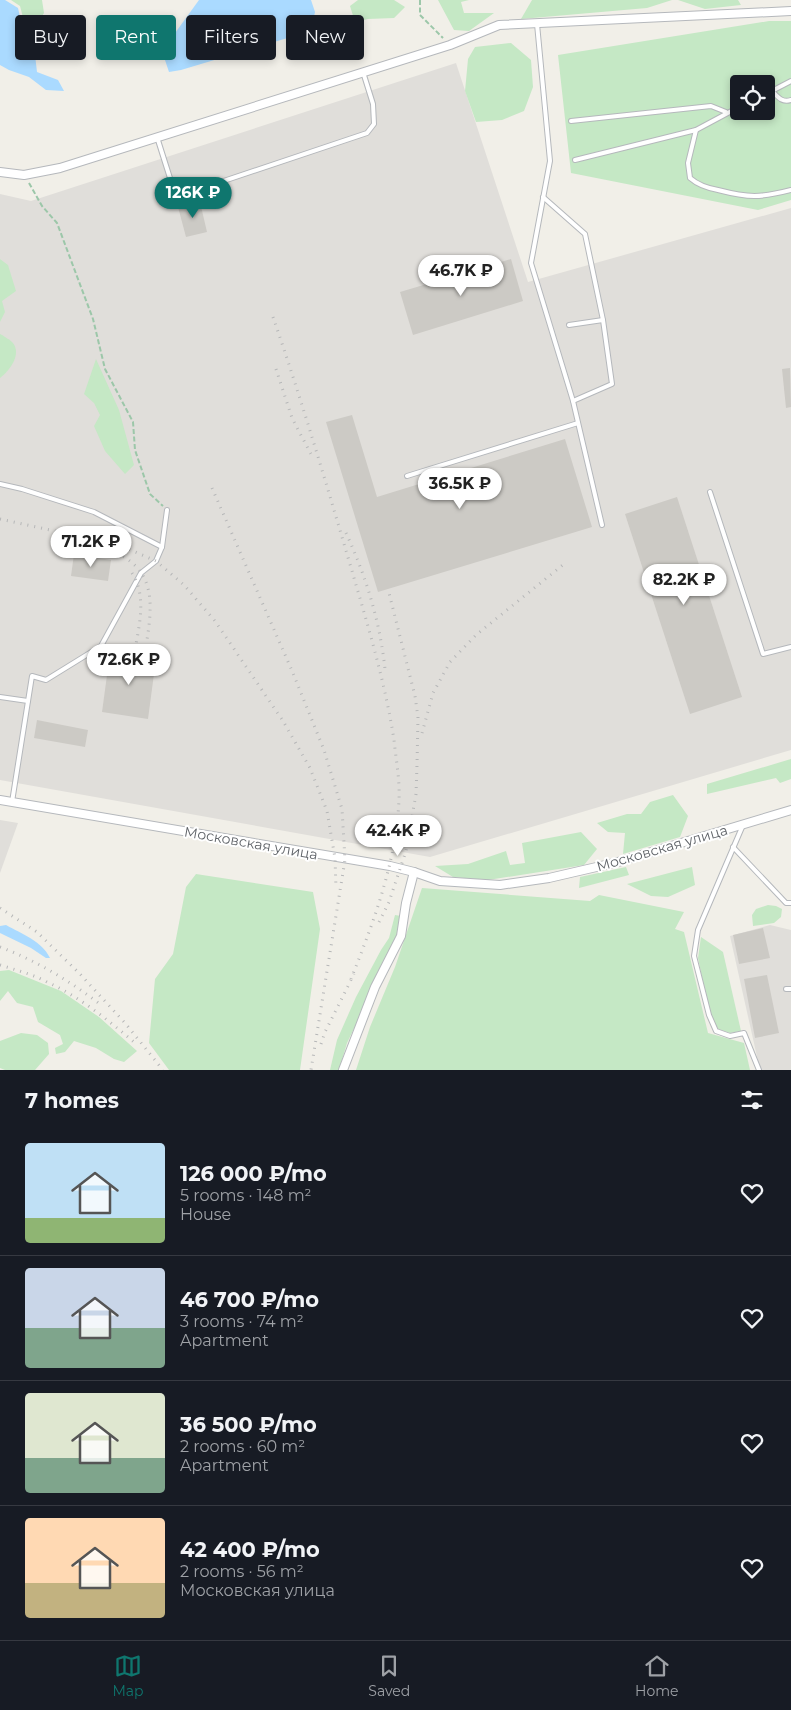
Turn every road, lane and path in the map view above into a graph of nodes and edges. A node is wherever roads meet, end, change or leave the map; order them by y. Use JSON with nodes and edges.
{"nodes":[{"id":1,"x":420,"y":0,"type":"edge"},
{"id":2,"x":791,"y":11,"type":"edge"},
{"id":3,"x":537,"y":24,"type":"junction"},
{"id":4,"x":450,"y":45,"type":"junction"},
{"id":5,"x":363,"y":72,"type":"junction"},
{"id":6,"x":791,"y":81,"type":"edge"},
{"id":7,"x":775,"y":89,"type":"edge"},
{"id":8,"x":775,"y":94,"type":"edge"},
{"id":9,"x":791,"y":100,"type":"edge"},
{"id":10,"x":730,"y":111,"type":"edge"},
{"id":11,"x":727,"y":112,"type":"junction"},
{"id":12,"x":571,"y":121,"type":"dead end"},
{"id":13,"x":696,"y":130,"type":"junction"},
{"id":14,"x":157,"y":137,"type":"junction"},
{"id":15,"x":575,"y":160,"type":"dead end"},
{"id":16,"x":0,"y":172,"type":"edge"},
{"id":17,"x":24,"y":174,"type":"junction"},
{"id":18,"x":791,"y":190,"type":"edge"},
{"id":19,"x":543,"y":197,"type":"junction"},
{"id":20,"x":603,"y":320,"type":"junction"},
{"id":21,"x":570,"y":326,"type":"dead end"},
{"id":22,"x":573,"y":401,"type":"junction"},
{"id":23,"x":578,"y":423,"type":"junction"},
{"id":24,"x":407,"y":476,"type":"dead end"},
{"id":25,"x":0,"y":484,"type":"edge"},
{"id":26,"x":710,"y":492,"type":"dead end"},
{"id":27,"x":167,"y":510,"type":"joint"},
{"id":28,"x":602,"y":525,"type":"dead end"},
{"id":29,"x":162,"y":547,"type":"junction"},
{"id":30,"x":791,"y":647,"type":"edge"},
{"id":31,"x":0,"y":697,"type":"edge"},
{"id":32,"x":28,"y":700,"type":"junction"},
{"id":33,"x":0,"y":800,"type":"edge"},
{"id":34,"x":12,"y":802,"type":"junction"},
{"id":35,"x":791,"y":810,"type":"edge"},
{"id":36,"x":743,"y":825,"type":"junction"},
{"id":37,"x":733,"y":847,"type":"junction"},
{"id":38,"x":414,"y":872,"type":"junction"},
{"id":39,"x":791,"y":903,"type":"edge"},
{"id":40,"x":343,"y":1070,"type":"edge"},
{"id":41,"x":758,"y":1070,"type":"edge"}],
"edges":[{"from":1,"to":4,"type":"path"},
{"from":2,"to":3,"type":"street"},
{"from":3,"to":4,"type":"street"},
{"from":3,"to":19,"type":"lane"},
{"from":4,"to":5,"type":"street"},
{"from":5,"to":14,"type":"street"},
{"from":5,"to":14,"type":"lane"},
{"from":6,"to":7,"type":"lane"},
{"from":8,"to":9,"type":"lane"},
{"from":10,"to":11,"type":"lane"},
{"from":11,"to":12,"type":"lane"},
{"from":11,"to":13,"type":"lane"},
{"from":13,"to":15,"type":"lane"},
{"from":13,"to":18,"type":"lane"},
{"from":14,"to":17,"type":"street"},
{"from":16,"to":17,"type":"street"},
{"from":17,"to":27,"type":"path"},
{"from":19,"to":20,"type":"lane"},
{"from":19,"to":22,"type":"lane"},
{"from":20,"to":21,"type":"lane"},
{"from":20,"to":22,"type":"lane"},
{"from":22,"to":23,"type":"lane"},
{"from":23,"to":24,"type":"lane"},
{"from":23,"to":28,"type":"lane"},
{"from":25,"to":29,"type":"lane"},
{"from":26,"to":30,"type":"lane"},
{"from":27,"to":29,"type":"lane"},
{"from":29,"to":32,"type":"lane"},
{"from":31,"to":32,"type":"lane"},
{"from":32,"to":34,"type":"lane"},
{"from":33,"to":34,"type":"street","name":"Московская улица"},
{"from":34,"to":38,"type":"street","name":"Московская улица"},
{"from":35,"to":36,"type":"street","name":"Московская улица"},
{"from":36,"to":37,"type":"lane"},
{"from":36,"to":38,"type":"street","name":"Московская улица"},
{"from":37,"to":39,"type":"lane"},
{"from":37,"to":41,"type":"lane"},
{"from":38,"to":40,"type":"street"}]}
